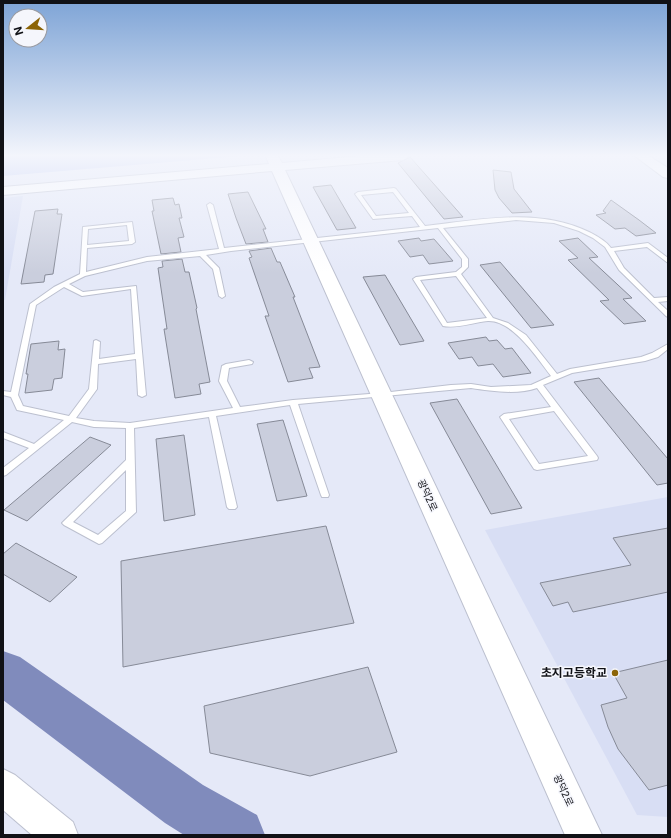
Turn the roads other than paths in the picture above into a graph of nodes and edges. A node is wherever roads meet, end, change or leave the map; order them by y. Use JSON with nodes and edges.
{"nodes":[{"id":1,"x":290,"y":195,"type":"edge"},
{"id":2,"x":359,"y":195,"type":"edge"},
{"id":3,"x":398,"y":195,"type":"edge"},
{"id":4,"x":210,"y":205,"type":"dead end"},
{"id":5,"x":413,"y":214,"type":"junction"},
{"id":6,"x":439,"y":226,"type":"junction"},
{"id":7,"x":424,"y":228,"type":"junction"},
{"id":8,"x":312,"y":241,"type":"junction"},
{"id":9,"x":84,"y":247,"type":"junction"},
{"id":10,"x":610,"y":250,"type":"junction"},
{"id":11,"x":222,"y":251,"type":"junction"},
{"id":12,"x":201,"y":254,"type":"junction"},
{"id":13,"x":668,"y":261,"type":"edge"},
{"id":14,"x":458,"y":274,"type":"junction"},
{"id":15,"x":83,"y":275,"type":"junction"},
{"id":16,"x":64,"y":284,"type":"junction"},
{"id":17,"x":222,"y":296,"type":"dead end"},
{"id":18,"x":668,"y":298,"type":"edge"},
{"id":19,"x":654,"y":300,"type":"junction"},
{"id":20,"x":668,"y":315,"type":"edge"},
{"id":21,"x":491,"y":320,"type":"junction"},
{"id":22,"x":96,"y":342,"type":"dead end"},
{"id":23,"x":668,"y":346,"type":"edge"},
{"id":24,"x":139,"y":356,"type":"junction"},
{"id":25,"x":95,"y":362,"type":"junction"},
{"id":26,"x":249,"y":362,"type":"dead end"},
{"id":27,"x":555,"y":376,"type":"junction"},
{"id":28,"x":538,"y":384,"type":"junction"},
{"id":29,"x":3,"y":393,"type":"edge"},
{"id":30,"x":14,"y":395,"type":"junction"},
{"id":31,"x":142,"y":395,"type":"dead end"},
{"id":32,"x":382,"y":395,"type":"junction"},
{"id":33,"x":293,"y":402,"type":"junction"},
{"id":34,"x":557,"y":408,"type":"junction"},
{"id":35,"x":238,"y":410,"type":"junction"},
{"id":36,"x":212,"y":414,"type":"junction"},
{"id":37,"x":71,"y":419,"type":"junction"},
{"id":38,"x":130,"y":426,"type":"junction"},
{"id":39,"x":3,"y":435,"type":"edge"},
{"id":40,"x":34,"y":447,"type":"junction"},
{"id":41,"x":131,"y":460,"type":"junction"},
{"id":42,"x":3,"y":473,"type":"edge"},
{"id":43,"x":325,"y":495,"type":"dead end"},
{"id":44,"x":232,"y":507,"type":"dead end"},
{"id":45,"x":3,"y":787,"type":"edge"},
{"id":46,"x":60,"y":835,"type":"edge"},
{"id":47,"x":584,"y":835,"type":"edge"}],
"edges":[{"from":1,"to":8,"type":"street","name":"광덕2로"},
{"from":2,"to":5,"type":"lane"},
{"from":3,"to":5,"type":"lane"},
{"from":4,"to":11,"type":"lane"},
{"from":5,"to":7,"type":"lane"},
{"from":6,"to":7,"type":"lane"},
{"from":6,"to":10,"type":"lane"},
{"from":6,"to":14,"type":"lane"},
{"from":7,"to":8,"type":"lane"},
{"from":8,"to":11,"type":"lane"},
{"from":8,"to":32,"type":"street","name":"광덕2로"},
{"from":9,"to":9,"type":"lane"},
{"from":9,"to":15,"type":"lane"},
{"from":10,"to":13,"type":"lane"},
{"from":10,"to":19,"type":"lane"},
{"from":11,"to":12,"type":"lane"},
{"from":12,"to":15,"type":"lane"},
{"from":12,"to":17,"type":"lane"},
{"from":14,"to":21,"type":"lane"},
{"from":14,"to":21,"type":"lane"},
{"from":15,"to":16,"type":"lane"},
{"from":16,"to":24,"type":"lane"},
{"from":16,"to":30,"type":"lane"},
{"from":18,"to":19,"type":"lane"},
{"from":19,"to":20,"type":"lane"},
{"from":21,"to":27,"type":"lane"},
{"from":22,"to":25,"type":"lane"},
{"from":23,"to":27,"type":"lane"},
{"from":24,"to":25,"type":"lane"},
{"from":24,"to":31,"type":"lane"},
{"from":25,"to":37,"type":"lane"},
{"from":26,"to":35,"type":"lane"},
{"from":27,"to":28,"type":"lane"},
{"from":28,"to":32,"type":"lane"},
{"from":28,"to":34,"type":"lane"},
{"from":29,"to":30,"type":"lane"},
{"from":30,"to":37,"type":"lane"},
{"from":32,"to":33,"type":"lane"},
{"from":32,"to":47,"type":"street","name":"광덕2로"},
{"from":33,"to":35,"type":"lane"},
{"from":33,"to":43,"type":"lane"},
{"from":34,"to":34,"type":"lane"},
{"from":35,"to":36,"type":"lane"},
{"from":36,"to":38,"type":"lane"},
{"from":36,"to":44,"type":"lane"},
{"from":37,"to":38,"type":"lane"},
{"from":37,"to":40,"type":"lane"},
{"from":38,"to":41,"type":"lane"},
{"from":39,"to":40,"type":"lane"},
{"from":40,"to":42,"type":"lane"},
{"from":41,"to":41,"type":"lane"},
{"from":45,"to":46,"type":"street"}]}
